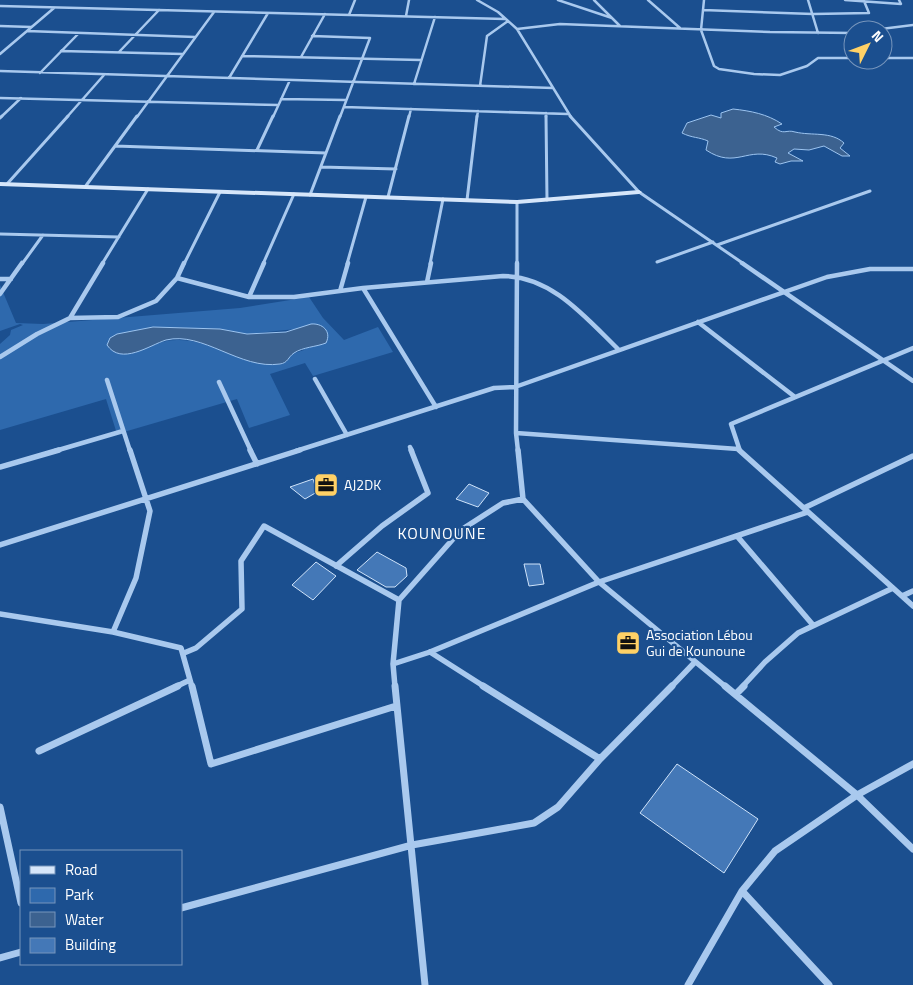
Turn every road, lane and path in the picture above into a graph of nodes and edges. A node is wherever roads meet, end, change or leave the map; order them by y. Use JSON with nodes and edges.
{"nodes":[{"id":1,"x":355,"y":0,"type":"edge"},
{"id":2,"x":409,"y":0,"type":"edge"},
{"id":3,"x":477,"y":0,"type":"edge"},
{"id":4,"x":558,"y":0,"type":"edge"},
{"id":5,"x":594,"y":0,"type":"edge"},
{"id":6,"x":648,"y":0,"type":"edge"},
{"id":7,"x":704,"y":0,"type":"edge"},
{"id":8,"x":808,"y":0,"type":"edge"},
{"id":9,"x":846,"y":0,"type":"edge"},
{"id":10,"x":899,"y":0,"type":"edge"},
{"id":11,"x":864,"y":1,"type":"junction"},
{"id":12,"x":0,"y":6,"type":"edge"},
{"id":13,"x":54,"y":8,"type":"junction"},
{"id":14,"x":159,"y":10,"type":"junction"},
{"id":15,"x":703,"y":10,"type":"junction"},
{"id":16,"x":214,"y":12,"type":"junction"},
{"id":17,"x":268,"y":13,"type":"junction"},
{"id":18,"x":325,"y":14,"type":"junction"},
{"id":19,"x":813,"y":14,"type":"junction"},
{"id":20,"x":348,"y":15,"type":"junction"},
{"id":21,"x":406,"y":16,"type":"junction"},
{"id":22,"x":435,"y":17,"type":"junction"},
{"id":23,"x":612,"y":18,"type":"junction"},
{"id":24,"x":507,"y":20,"type":"junction"},
{"id":25,"x":913,"y":24,"type":"edge"},
{"id":26,"x":0,"y":26,"type":"edge"},
{"id":27,"x":620,"y":26,"type":"junction"},
{"id":28,"x":31,"y":27,"type":"junction"},
{"id":29,"x":893,"y":27,"type":"edge"},
{"id":30,"x":680,"y":28,"type":"junction"},
{"id":31,"x":518,"y":29,"type":"junction"},
{"id":32,"x":701,"y":30,"type":"junction"},
{"id":33,"x":27,"y":31,"type":"junction"},
{"id":34,"x":818,"y":32,"type":"junction"},
{"id":35,"x":79,"y":33,"type":"junction"},
{"id":36,"x":843,"y":33,"type":"edge"},
{"id":37,"x":136,"y":35,"type":"junction"},
{"id":38,"x":312,"y":36,"type":"junction"},
{"id":39,"x":196,"y":37,"type":"junction"},
{"id":40,"x":61,"y":51,"type":"junction"},
{"id":41,"x":119,"y":52,"type":"junction"},
{"id":42,"x":0,"y":54,"type":"edge"},
{"id":43,"x":183,"y":54,"type":"junction"},
{"id":44,"x":242,"y":56,"type":"junction"},
{"id":45,"x":301,"y":57,"type":"junction"},
{"id":46,"x":843,"y":58,"type":"edge"},
{"id":47,"x":893,"y":58,"type":"edge"},
{"id":48,"x":913,"y":58,"type":"edge"},
{"id":49,"x":362,"y":59,"type":"junction"},
{"id":50,"x":421,"y":60,"type":"junction"},
{"id":51,"x":0,"y":71,"type":"edge"},
{"id":52,"x":40,"y":73,"type":"junction"},
{"id":53,"x":104,"y":74,"type":"junction"},
{"id":54,"x":166,"y":76,"type":"junction"},
{"id":55,"x":229,"y":78,"type":"junction"},
{"id":56,"x":290,"y":80,"type":"junction"},
{"id":57,"x":353,"y":82,"type":"junction"},
{"id":58,"x":414,"y":84,"type":"junction"},
{"id":59,"x":480,"y":86,"type":"junction"},
{"id":60,"x":553,"y":88,"type":"junction"},
{"id":61,"x":0,"y":98,"type":"edge"},
{"id":62,"x":21,"y":98,"type":"junction"},
{"id":63,"x":281,"y":99,"type":"junction"},
{"id":64,"x":82,"y":100,"type":"junction"},
{"id":65,"x":346,"y":100,"type":"junction"},
{"id":66,"x":148,"y":102,"type":"junction"},
{"id":67,"x":278,"y":106,"type":"junction"},
{"id":68,"x":344,"y":107,"type":"junction"},
{"id":69,"x":411,"y":109,"type":"junction"},
{"id":70,"x":478,"y":111,"type":"junction"},
{"id":71,"x":546,"y":113,"type":"junction"},
{"id":72,"x":568,"y":114,"type":"junction"},
{"id":73,"x":0,"y":118,"type":"edge"},
{"id":74,"x":115,"y":146,"type":"junction"},
{"id":75,"x":257,"y":150,"type":"junction"},
{"id":76,"x":326,"y":153,"type":"junction"},
{"id":77,"x":321,"y":167,"type":"junction"},
{"id":78,"x":396,"y":169,"type":"junction"},
{"id":79,"x":4,"y":184,"type":"edge"},
{"id":80,"x":85,"y":187,"type":"junction"},
{"id":81,"x":148,"y":189,"type":"junction"},
{"id":82,"x":870,"y":191,"type":"dead end"},
{"id":83,"x":220,"y":192,"type":"junction"},
{"id":84,"x":639,"y":192,"type":"junction"},
{"id":85,"x":294,"y":194,"type":"junction"},
{"id":86,"x":310,"y":195,"type":"junction"},
{"id":87,"x":366,"y":197,"type":"junction"},
{"id":88,"x":388,"y":197,"type":"junction"},
{"id":89,"x":443,"y":199,"type":"junction"},
{"id":90,"x":467,"y":200,"type":"junction"},
{"id":91,"x":547,"y":200,"type":"junction"},
{"id":92,"x":517,"y":202,"type":"junction"},
{"id":93,"x":0,"y":234,"type":"edge"},
{"id":94,"x":43,"y":235,"type":"junction"},
{"id":95,"x":119,"y":238,"type":"junction"},
{"id":96,"x":715,"y":244,"type":"junction"},
{"id":97,"x":657,"y":262,"type":"dead end"},
{"id":98,"x":913,"y":270,"type":"edge"},
{"id":99,"x":518,"y":277,"type":"junction"},
{"id":100,"x":177,"y":278,"type":"junction"},
{"id":101,"x":0,"y":279,"type":"edge"},
{"id":102,"x":11,"y":279,"type":"junction"},
{"id":103,"x":427,"y":282,"type":"junction"},
{"id":104,"x":363,"y":288,"type":"junction"},
{"id":105,"x":340,"y":291,"type":"junction"},
{"id":106,"x":783,"y":292,"type":"junction"},
{"id":107,"x":0,"y":294,"type":"edge"},
{"id":108,"x":249,"y":297,"type":"junction"},
{"id":109,"x":70,"y":318,"type":"junction"},
{"id":110,"x":698,"y":322,"type":"junction"},
{"id":111,"x":913,"y":348,"type":"edge"},
{"id":112,"x":619,"y":350,"type":"junction"},
{"id":113,"x":1,"y":358,"type":"edge"},
{"id":114,"x":883,"y":361,"type":"junction"},
{"id":115,"x":315,"y":379,"type":"dead end"},
{"id":116,"x":107,"y":380,"type":"dead end"},
{"id":117,"x":913,"y":381,"type":"edge"},
{"id":118,"x":219,"y":382,"type":"dead end"},
{"id":119,"x":516,"y":387,"type":"junction"},
{"id":120,"x":795,"y":397,"type":"junction"},
{"id":121,"x":436,"y":407,"type":"junction"},
{"id":122,"x":124,"y":431,"type":"junction"},
{"id":123,"x":516,"y":433,"type":"junction"},
{"id":124,"x":347,"y":435,"type":"junction"},
{"id":125,"x":410,"y":447,"type":"dead end"},
{"id":126,"x":738,"y":449,"type":"junction"},
{"id":127,"x":913,"y":456,"type":"edge"},
{"id":128,"x":257,"y":464,"type":"junction"},
{"id":129,"x":0,"y":467,"type":"edge"},
{"id":130,"x":146,"y":499,"type":"junction"},
{"id":131,"x":523,"y":500,"type":"junction"},
{"id":132,"x":806,"y":510,"type":"junction"},
{"id":133,"x":737,"y":536,"type":"junction"},
{"id":134,"x":0,"y":545,"type":"edge"},
{"id":135,"x":336,"y":566,"type":"junction"},
{"id":136,"x":599,"y":582,"type":"junction"},
{"id":137,"x":894,"y":588,"type":"junction"},
{"id":138,"x":913,"y":591,"type":"edge"},
{"id":139,"x":902,"y":596,"type":"junction"},
{"id":140,"x":399,"y":600,"type":"junction"},
{"id":141,"x":913,"y":606,"type":"edge"},
{"id":142,"x":0,"y":614,"type":"edge"},
{"id":143,"x":812,"y":625,"type":"junction"},
{"id":144,"x":113,"y":632,"type":"junction"},
{"id":145,"x":430,"y":652,"type":"junction"},
{"id":146,"x":184,"y":654,"type":"junction"},
{"id":147,"x":695,"y":662,"type":"junction"},
{"id":148,"x":393,"y":664,"type":"junction"},
{"id":149,"x":190,"y":680,"type":"junction"},
{"id":150,"x":736,"y":694,"type":"junction"},
{"id":151,"x":396,"y":706,"type":"junction"},
{"id":152,"x":39,"y":751,"type":"dead end"},
{"id":153,"x":600,"y":759,"type":"junction"},
{"id":154,"x":913,"y":764,"type":"edge"},
{"id":155,"x":857,"y":796,"type":"junction"},
{"id":156,"x":0,"y":807,"type":"edge"},
{"id":157,"x":412,"y":845,"type":"junction"},
{"id":158,"x":913,"y":850,"type":"edge"},
{"id":159,"x":742,"y":891,"type":"junction"},
{"id":160,"x":20,"y":898,"type":"edge"},
{"id":161,"x":182,"y":908,"type":"edge"},
{"id":162,"x":20,"y":952,"type":"edge"},
{"id":163,"x":0,"y":958,"type":"edge"},
{"id":164,"x":425,"y":985,"type":"edge"},
{"id":165,"x":688,"y":985,"type":"edge"},
{"id":166,"x":829,"y":985,"type":"edge"}],
"edges":[{"from":1,"to":20,"type":"street"},
{"from":2,"to":21,"type":"street"},
{"from":3,"to":24,"type":"street"},
{"from":4,"to":23,"type":"street"},
{"from":5,"to":23,"type":"street"},
{"from":6,"to":30,"type":"street"},
{"from":7,"to":15,"type":"street"},
{"from":8,"to":19,"type":"street"},
{"from":9,"to":11,"type":"street"},
{"from":10,"to":11,"type":"street"},
{"from":11,"to":19,"type":"street"},
{"from":12,"to":13,"type":"street"},
{"from":13,"to":14,"type":"street"},
{"from":13,"to":28,"type":"street"},
{"from":14,"to":16,"type":"street"},
{"from":14,"to":37,"type":"street"},
{"from":15,"to":19,"type":"street"},
{"from":15,"to":32,"type":"street"},
{"from":16,"to":17,"type":"street"},
{"from":16,"to":39,"type":"street"},
{"from":17,"to":18,"type":"street"},
{"from":17,"to":44,"type":"street"},
{"from":18,"to":20,"type":"street"},
{"from":18,"to":38,"type":"street"},
{"from":19,"to":34,"type":"street"},
{"from":20,"to":21,"type":"street"},
{"from":21,"to":22,"type":"street"},
{"from":22,"to":24,"type":"street"},
{"from":22,"to":50,"type":"street"},
{"from":23,"to":27,"type":"street"},
{"from":24,"to":31,"type":"street"},
{"from":24,"to":59,"type":"street"},
{"from":25,"to":29,"type":"street"},
{"from":26,"to":28,"type":"street"},
{"from":27,"to":30,"type":"street"},
{"from":27,"to":31,"type":"street"},
{"from":28,"to":33,"type":"street"},
{"from":30,"to":32,"type":"street"},
{"from":31,"to":60,"type":"street"},
{"from":32,"to":34,"type":"street"},
{"from":32,"to":46,"type":"street"},
{"from":33,"to":35,"type":"street"},
{"from":33,"to":42,"type":"street"},
{"from":34,"to":36,"type":"street"},
{"from":35,"to":37,"type":"street"},
{"from":35,"to":40,"type":"street"},
{"from":37,"to":39,"type":"street"},
{"from":37,"to":41,"type":"street"},
{"from":38,"to":45,"type":"street"},
{"from":38,"to":49,"type":"street"},
{"from":39,"to":43,"type":"street"},
{"from":40,"to":41,"type":"street"},
{"from":40,"to":52,"type":"street"},
{"from":41,"to":43,"type":"street"},
{"from":43,"to":54,"type":"street"},
{"from":44,"to":45,"type":"street"},
{"from":44,"to":55,"type":"street"},
{"from":45,"to":49,"type":"street"},
{"from":47,"to":48,"type":"street"},
{"from":49,"to":50,"type":"street"},
{"from":49,"to":57,"type":"street"},
{"from":50,"to":58,"type":"street"},
{"from":51,"to":52,"type":"street"},
{"from":52,"to":53,"type":"street"},
{"from":53,"to":54,"type":"street"},
{"from":53,"to":64,"type":"street"},
{"from":54,"to":55,"type":"street"},
{"from":54,"to":66,"type":"street"},
{"from":55,"to":56,"type":"street"},
{"from":56,"to":57,"type":"street"},
{"from":56,"to":63,"type":"street"},
{"from":57,"to":58,"type":"street"},
{"from":57,"to":65,"type":"street"},
{"from":58,"to":59,"type":"street"},
{"from":59,"to":60,"type":"street"},
{"from":60,"to":72,"type":"street"},
{"from":61,"to":62,"type":"street"},
{"from":62,"to":64,"type":"street"},
{"from":62,"to":73,"type":"street"},
{"from":63,"to":65,"type":"street"},
{"from":63,"to":67,"type":"street"},
{"from":64,"to":66,"type":"street"},
{"from":64,"to":79,"type":"street"},
{"from":65,"to":68,"type":"street"},
{"from":66,"to":67,"type":"street"},
{"from":66,"to":74,"type":"street"},
{"from":67,"to":75,"type":"street"},
{"from":68,"to":69,"type":"street"},
{"from":68,"to":76,"type":"street"},
{"from":69,"to":70,"type":"street"},
{"from":69,"to":78,"type":"street"},
{"from":70,"to":71,"type":"street"},
{"from":70,"to":90,"type":"street"},
{"from":71,"to":72,"type":"street"},
{"from":71,"to":91,"type":"street"},
{"from":72,"to":84,"type":"street"},
{"from":74,"to":75,"type":"street"},
{"from":74,"to":80,"type":"street"},
{"from":75,"to":76,"type":"street"},
{"from":76,"to":77,"type":"street"},
{"from":77,"to":78,"type":"street"},
{"from":77,"to":86,"type":"street"},
{"from":78,"to":88,"type":"street"},
{"from":79,"to":80,"type":"street"},
{"from":80,"to":81,"type":"street"},
{"from":81,"to":83,"type":"street"},
{"from":81,"to":95,"type":"street"},
{"from":82,"to":96,"type":"street"},
{"from":83,"to":85,"type":"street"},
{"from":83,"to":100,"type":"street"},
{"from":84,"to":91,"type":"street"},
{"from":84,"to":96,"type":"street"},
{"from":85,"to":86,"type":"street"},
{"from":85,"to":108,"type":"street"},
{"from":86,"to":87,"type":"street"},
{"from":87,"to":88,"type":"street"},
{"from":87,"to":105,"type":"street"},
{"from":88,"to":89,"type":"street"},
{"from":89,"to":90,"type":"street"},
{"from":89,"to":103,"type":"street"},
{"from":90,"to":92,"type":"street"},
{"from":91,"to":92,"type":"street"},
{"from":92,"to":99,"type":"street"},
{"from":93,"to":94,"type":"street"},
{"from":94,"to":95,"type":"street"},
{"from":94,"to":102,"type":"street"},
{"from":95,"to":109,"type":"street"},
{"from":96,"to":97,"type":"street"},
{"from":96,"to":106,"type":"street"},
{"from":98,"to":106,"type":"street"},
{"from":99,"to":103,"type":"street"},
{"from":99,"to":112,"type":"street"},
{"from":99,"to":119,"type":"street"},
{"from":100,"to":108,"type":"street"},
{"from":100,"to":109,"type":"street"},
{"from":101,"to":102,"type":"street"},
{"from":102,"to":107,"type":"street"},
{"from":103,"to":104,"type":"street"},
{"from":104,"to":105,"type":"street"},
{"from":104,"to":121,"type":"street"},
{"from":105,"to":108,"type":"street"},
{"from":106,"to":110,"type":"street"},
{"from":106,"to":114,"type":"street"},
{"from":109,"to":113,"type":"street"},
{"from":110,"to":112,"type":"street"},
{"from":110,"to":120,"type":"street"},
{"from":111,"to":114,"type":"street"},
{"from":112,"to":119,"type":"street"},
{"from":114,"to":117,"type":"street"},
{"from":114,"to":120,"type":"street"},
{"from":115,"to":124,"type":"street"},
{"from":116,"to":122,"type":"street"},
{"from":118,"to":128,"type":"street"},
{"from":119,"to":121,"type":"street"},
{"from":119,"to":123,"type":"street"},
{"from":120,"to":126,"type":"street"},
{"from":121,"to":124,"type":"street"},
{"from":122,"to":129,"type":"street"},
{"from":122,"to":130,"type":"street"},
{"from":123,"to":126,"type":"street"},
{"from":123,"to":131,"type":"street"},
{"from":124,"to":128,"type":"street"},
{"from":125,"to":135,"type":"street"},
{"from":126,"to":132,"type":"street"},
{"from":127,"to":132,"type":"street"},
{"from":128,"to":130,"type":"street"},
{"from":130,"to":134,"type":"street"},
{"from":130,"to":144,"type":"street"},
{"from":131,"to":136,"type":"street"},
{"from":131,"to":140,"type":"street"},
{"from":132,"to":133,"type":"street"},
{"from":132,"to":137,"type":"street"},
{"from":133,"to":136,"type":"street"},
{"from":133,"to":143,"type":"street"},
{"from":135,"to":140,"type":"street"},
{"from":135,"to":146,"type":"street"},
{"from":136,"to":145,"type":"street"},
{"from":136,"to":147,"type":"street"},
{"from":137,"to":139,"type":"street"},
{"from":137,"to":143,"type":"street"},
{"from":138,"to":139,"type":"street"},
{"from":139,"to":141,"type":"street"},
{"from":140,"to":148,"type":"street"},
{"from":142,"to":144,"type":"street"},
{"from":143,"to":150,"type":"street"},
{"from":144,"to":146,"type":"street"},
{"from":145,"to":148,"type":"street"},
{"from":145,"to":153,"type":"street"},
{"from":146,"to":149,"type":"street"},
{"from":147,"to":150,"type":"street"},
{"from":147,"to":153,"type":"street"},
{"from":148,"to":151,"type":"street"},
{"from":149,"to":151,"type":"street"},
{"from":149,"to":152,"type":"street"},
{"from":150,"to":155,"type":"street"},
{"from":151,"to":157,"type":"street"},
{"from":153,"to":157,"type":"street"},
{"from":154,"to":155,"type":"street"},
{"from":155,"to":158,"type":"street"},
{"from":155,"to":159,"type":"street"},
{"from":156,"to":160,"type":"street"},
{"from":157,"to":161,"type":"street"},
{"from":157,"to":164,"type":"street"},
{"from":159,"to":165,"type":"street"},
{"from":159,"to":166,"type":"street"},
{"from":162,"to":163,"type":"street"}]}
